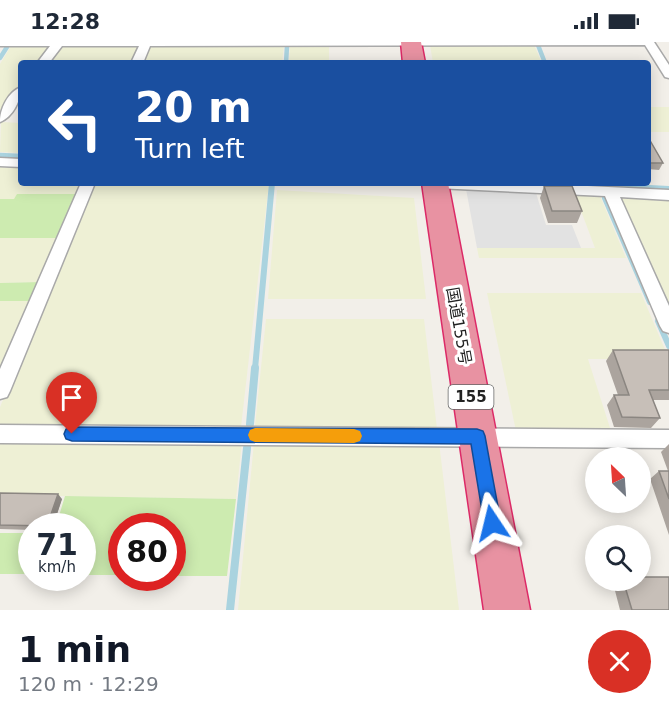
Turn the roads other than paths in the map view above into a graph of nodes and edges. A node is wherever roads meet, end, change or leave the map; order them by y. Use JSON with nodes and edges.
{"nodes":[{"id":1,"x":59,"y":42,"type":"edge"},
{"id":2,"x":146,"y":42,"type":"edge"},
{"id":3,"x":648,"y":42,"type":"edge"},
{"id":4,"x":0,"y":43,"type":"edge"},
{"id":5,"x":412,"y":49,"type":"edge"},
{"id":6,"x":45,"y":60,"type":"edge"},
{"id":7,"x":138,"y":60,"type":"edge"},
{"id":8,"x":669,"y":74,"type":"edge"},
{"id":9,"x":18,"y":95,"type":"edge"},
{"id":10,"x":0,"y":118,"type":"edge"},
{"id":11,"x":0,"y":162,"type":"edge"},
{"id":12,"x":18,"y":164,"type":"edge"},
{"id":13,"x":87,"y":186,"type":"edge"},
{"id":14,"x":435,"y":186,"type":"edge"},
{"id":15,"x":493,"y":186,"type":"edge"},
{"id":16,"x":610,"y":192,"type":"junction"},
{"id":17,"x":669,"y":195,"type":"edge"},
{"id":18,"x":669,"y":326,"type":"edge"},
{"id":19,"x":0,"y":391,"type":"edge"},
{"id":20,"x":0,"y":434,"type":"edge"},
{"id":21,"x":477,"y":436,"type":"junction"},
{"id":22,"x":669,"y":439,"type":"edge"},
{"id":23,"x":507,"y":610,"type":"edge"}],
"edges":[{"from":1,"to":2,"type":"street"},
{"from":1,"to":4,"type":"street"},
{"from":1,"to":6,"type":"street"},
{"from":2,"to":5,"type":"street"},
{"from":2,"to":7,"type":"street"},
{"from":3,"to":5,"type":"street"},
{"from":3,"to":8,"type":"street"},
{"from":9,"to":10,"type":"street"},
{"from":11,"to":12,"type":"street"},
{"from":13,"to":19,"type":"street"},
{"from":14,"to":21,"type":"highway","name":"国道155号","number":"155"},
{"from":15,"to":16,"type":"street"},
{"from":16,"to":17,"type":"street"},
{"from":16,"to":18,"type":"street"},
{"from":20,"to":21,"type":"street"},
{"from":21,"to":22,"type":"street"},
{"from":21,"to":23,"type":"highway","name":"国道155号","number":"155"}]}
